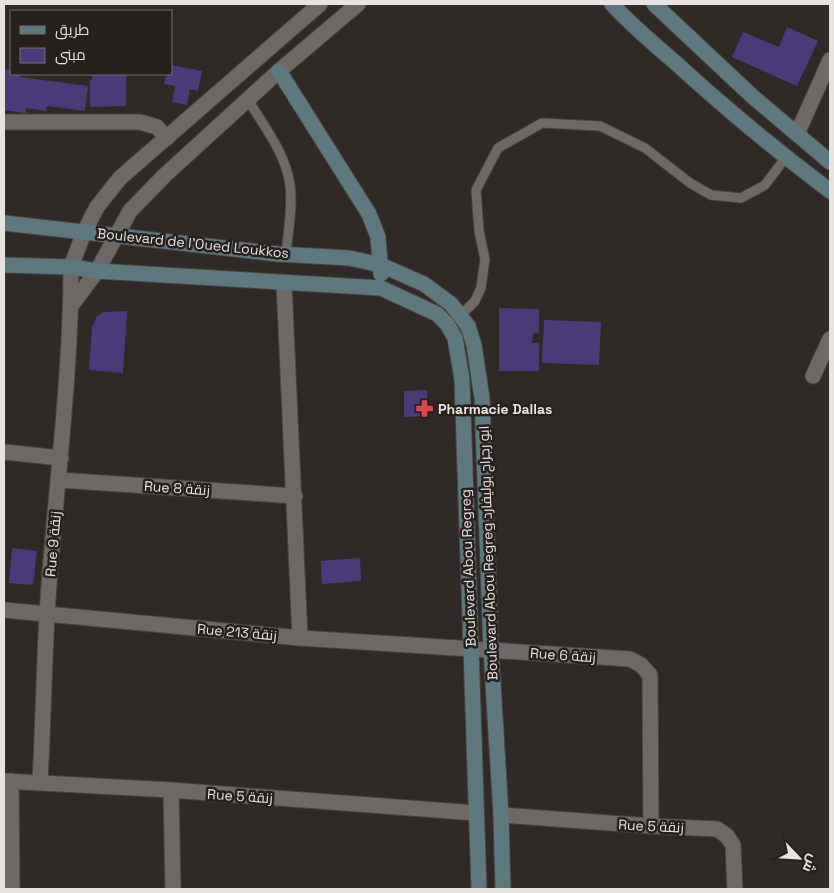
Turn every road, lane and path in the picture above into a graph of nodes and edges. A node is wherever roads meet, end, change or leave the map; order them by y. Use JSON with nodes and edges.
{"nodes":[{"id":1,"x":320,"y":4,"type":"edge"},
{"id":2,"x":358,"y":4,"type":"edge"},
{"id":3,"x":612,"y":4,"type":"edge"},
{"id":4,"x":654,"y":4,"type":"edge"},
{"id":5,"x":830,"y":60,"type":"edge"},
{"id":6,"x":280,"y":71,"type":"junction"},
{"id":7,"x":248,"y":100,"type":"junction"},
{"id":8,"x":4,"y":122,"type":"edge"},
{"id":9,"x":797,"y":134,"type":"junction"},
{"id":10,"x":167,"y":138,"type":"junction"},
{"id":11,"x":786,"y":157,"type":"junction"},
{"id":12,"x":830,"y":162,"type":"edge"},
{"id":13,"x":830,"y":192,"type":"edge"},
{"id":14,"x":4,"y":223,"type":"edge"},
{"id":15,"x":84,"y":232,"type":"junction"},
{"id":16,"x":116,"y":234,"type":"junction"},
{"id":17,"x":286,"y":254,"type":"junction"},
{"id":18,"x":381,"y":265,"type":"junction"},
{"id":19,"x":71,"y":267,"type":"junction"},
{"id":20,"x":4,"y":269,"type":"edge"},
{"id":21,"x":98,"y":271,"type":"junction"},
{"id":22,"x":284,"y":283,"type":"junction"},
{"id":23,"x":381,"y":288,"type":"junction"},
{"id":24,"x":71,"y":306,"type":"junction"},
{"id":25,"x":460,"y":316,"type":"junction"},
{"id":26,"x":830,"y":339,"type":"edge"},
{"id":27,"x":813,"y":376,"type":"dead end"},
{"id":28,"x":4,"y":452,"type":"edge"},
{"id":29,"x":61,"y":458,"type":"junction"},
{"id":30,"x":59,"y":480,"type":"junction"},
{"id":31,"x":295,"y":496,"type":"junction"},
{"id":32,"x":4,"y":610,"type":"edge"},
{"id":33,"x":47,"y":614,"type":"junction"},
{"id":34,"x":300,"y":638,"type":"junction"},
{"id":35,"x":470,"y":649,"type":"junction"},
{"id":36,"x":492,"y":650,"type":"junction"},
{"id":37,"x":7,"y":781,"type":"edge"},
{"id":38,"x":40,"y":782,"type":"junction"},
{"id":39,"x":171,"y":790,"type":"junction"},
{"id":40,"x":476,"y":813,"type":"junction"},
{"id":41,"x":501,"y":815,"type":"junction"},
{"id":42,"x":651,"y":826,"type":"junction"},
{"id":43,"x":12,"y":889,"type":"edge"},
{"id":44,"x":173,"y":889,"type":"edge"},
{"id":45,"x":479,"y":889,"type":"edge"},
{"id":46,"x":503,"y":889,"type":"edge"},
{"id":47,"x":735,"y":889,"type":"edge"}],
"edges":[{"from":1,"to":10,"type":"street"},
{"from":2,"to":6,"type":"street"},
{"from":3,"to":11,"type":"main road"},
{"from":4,"to":9,"type":"main road"},
{"from":5,"to":9,"type":"street"},
{"from":6,"to":7,"type":"street"},
{"from":6,"to":18,"type":"main road"},
{"from":7,"to":16,"type":"street"},
{"from":7,"to":17,"type":"lane"},
{"from":8,"to":10,"type":"street"},
{"from":9,"to":12,"type":"main road"},
{"from":10,"to":15,"type":"street"},
{"from":11,"to":13,"type":"main road"},
{"from":11,"to":25,"type":"lane"},
{"from":14,"to":15,"type":"main road","name":"Boulevard de l'Oued Loukkos"},
{"from":15,"to":16,"type":"main road","name":"Boulevard de l'Oued Loukkos"},
{"from":15,"to":19,"type":"street"},
{"from":16,"to":17,"type":"main road","name":"Boulevard de l'Oued Loukkos"},
{"from":16,"to":21,"type":"street"},
{"from":17,"to":18,"type":"main road","name":"Boulevard de l'Oued Loukkos"},
{"from":18,"to":23,"type":"main road"},
{"from":18,"to":25,"type":"main road","name":"Boulevard Abou Regreg ابو رجراج بوليفارد"},
{"from":19,"to":20,"type":"main road"},
{"from":19,"to":21,"type":"main road"},
{"from":19,"to":24,"type":"street","name":"Rue 9 زنقة"},
{"from":21,"to":22,"type":"main road"},
{"from":21,"to":24,"type":"street"},
{"from":22,"to":23,"type":"main road"},
{"from":22,"to":31,"type":"street"},
{"from":23,"to":35,"type":"main road","name":"Boulevard Abou Regreg"},
{"from":24,"to":29,"type":"street","name":"Rue 9 زنقة"},
{"from":25,"to":36,"type":"main road","name":"Boulevard Abou Regreg ابو رجراج بوليفارد"},
{"from":26,"to":27,"type":"street"},
{"from":28,"to":29,"type":"street"},
{"from":29,"to":30,"type":"street","name":"Rue 9 زنقة"},
{"from":30,"to":31,"type":"street","name":"Rue 8 زنقة"},
{"from":30,"to":33,"type":"street","name":"Rue 9 زنقة"},
{"from":31,"to":34,"type":"street"},
{"from":32,"to":33,"type":"street","name":"Rue 213 زنقة"},
{"from":33,"to":34,"type":"street","name":"Rue 213 زنقة"},
{"from":33,"to":38,"type":"street","name":"Rue 9 زنقة"},
{"from":34,"to":35,"type":"street","name":"Rue 213 زنقة"},
{"from":35,"to":36,"type":"street","name":"Rue 6 زنقة"},
{"from":35,"to":40,"type":"main road","name":"Boulevard Abou Regreg"},
{"from":36,"to":41,"type":"main road","name":"Boulevard Abou Regreg ابو رجراج بوليفارد"},
{"from":36,"to":42,"type":"street","name":"Rue 6 زنقة"},
{"from":37,"to":38,"type":"street","name":"Rue 5 زنقة"},
{"from":37,"to":43,"type":"street"},
{"from":38,"to":39,"type":"street","name":"Rue 5 زنقة"},
{"from":39,"to":40,"type":"street","name":"Rue 5 زنقة"},
{"from":39,"to":44,"type":"street"},
{"from":40,"to":45,"type":"main road","name":"Boulevard Abou Regreg"},
{"from":41,"to":42,"type":"street","name":"Rue 5 زنقة"},
{"from":41,"to":46,"type":"main road","name":"Boulevard Abou Regreg ابو رجراج بوليفارد"},
{"from":42,"to":47,"type":"street","name":"Rue 5 زنقة"}]}
